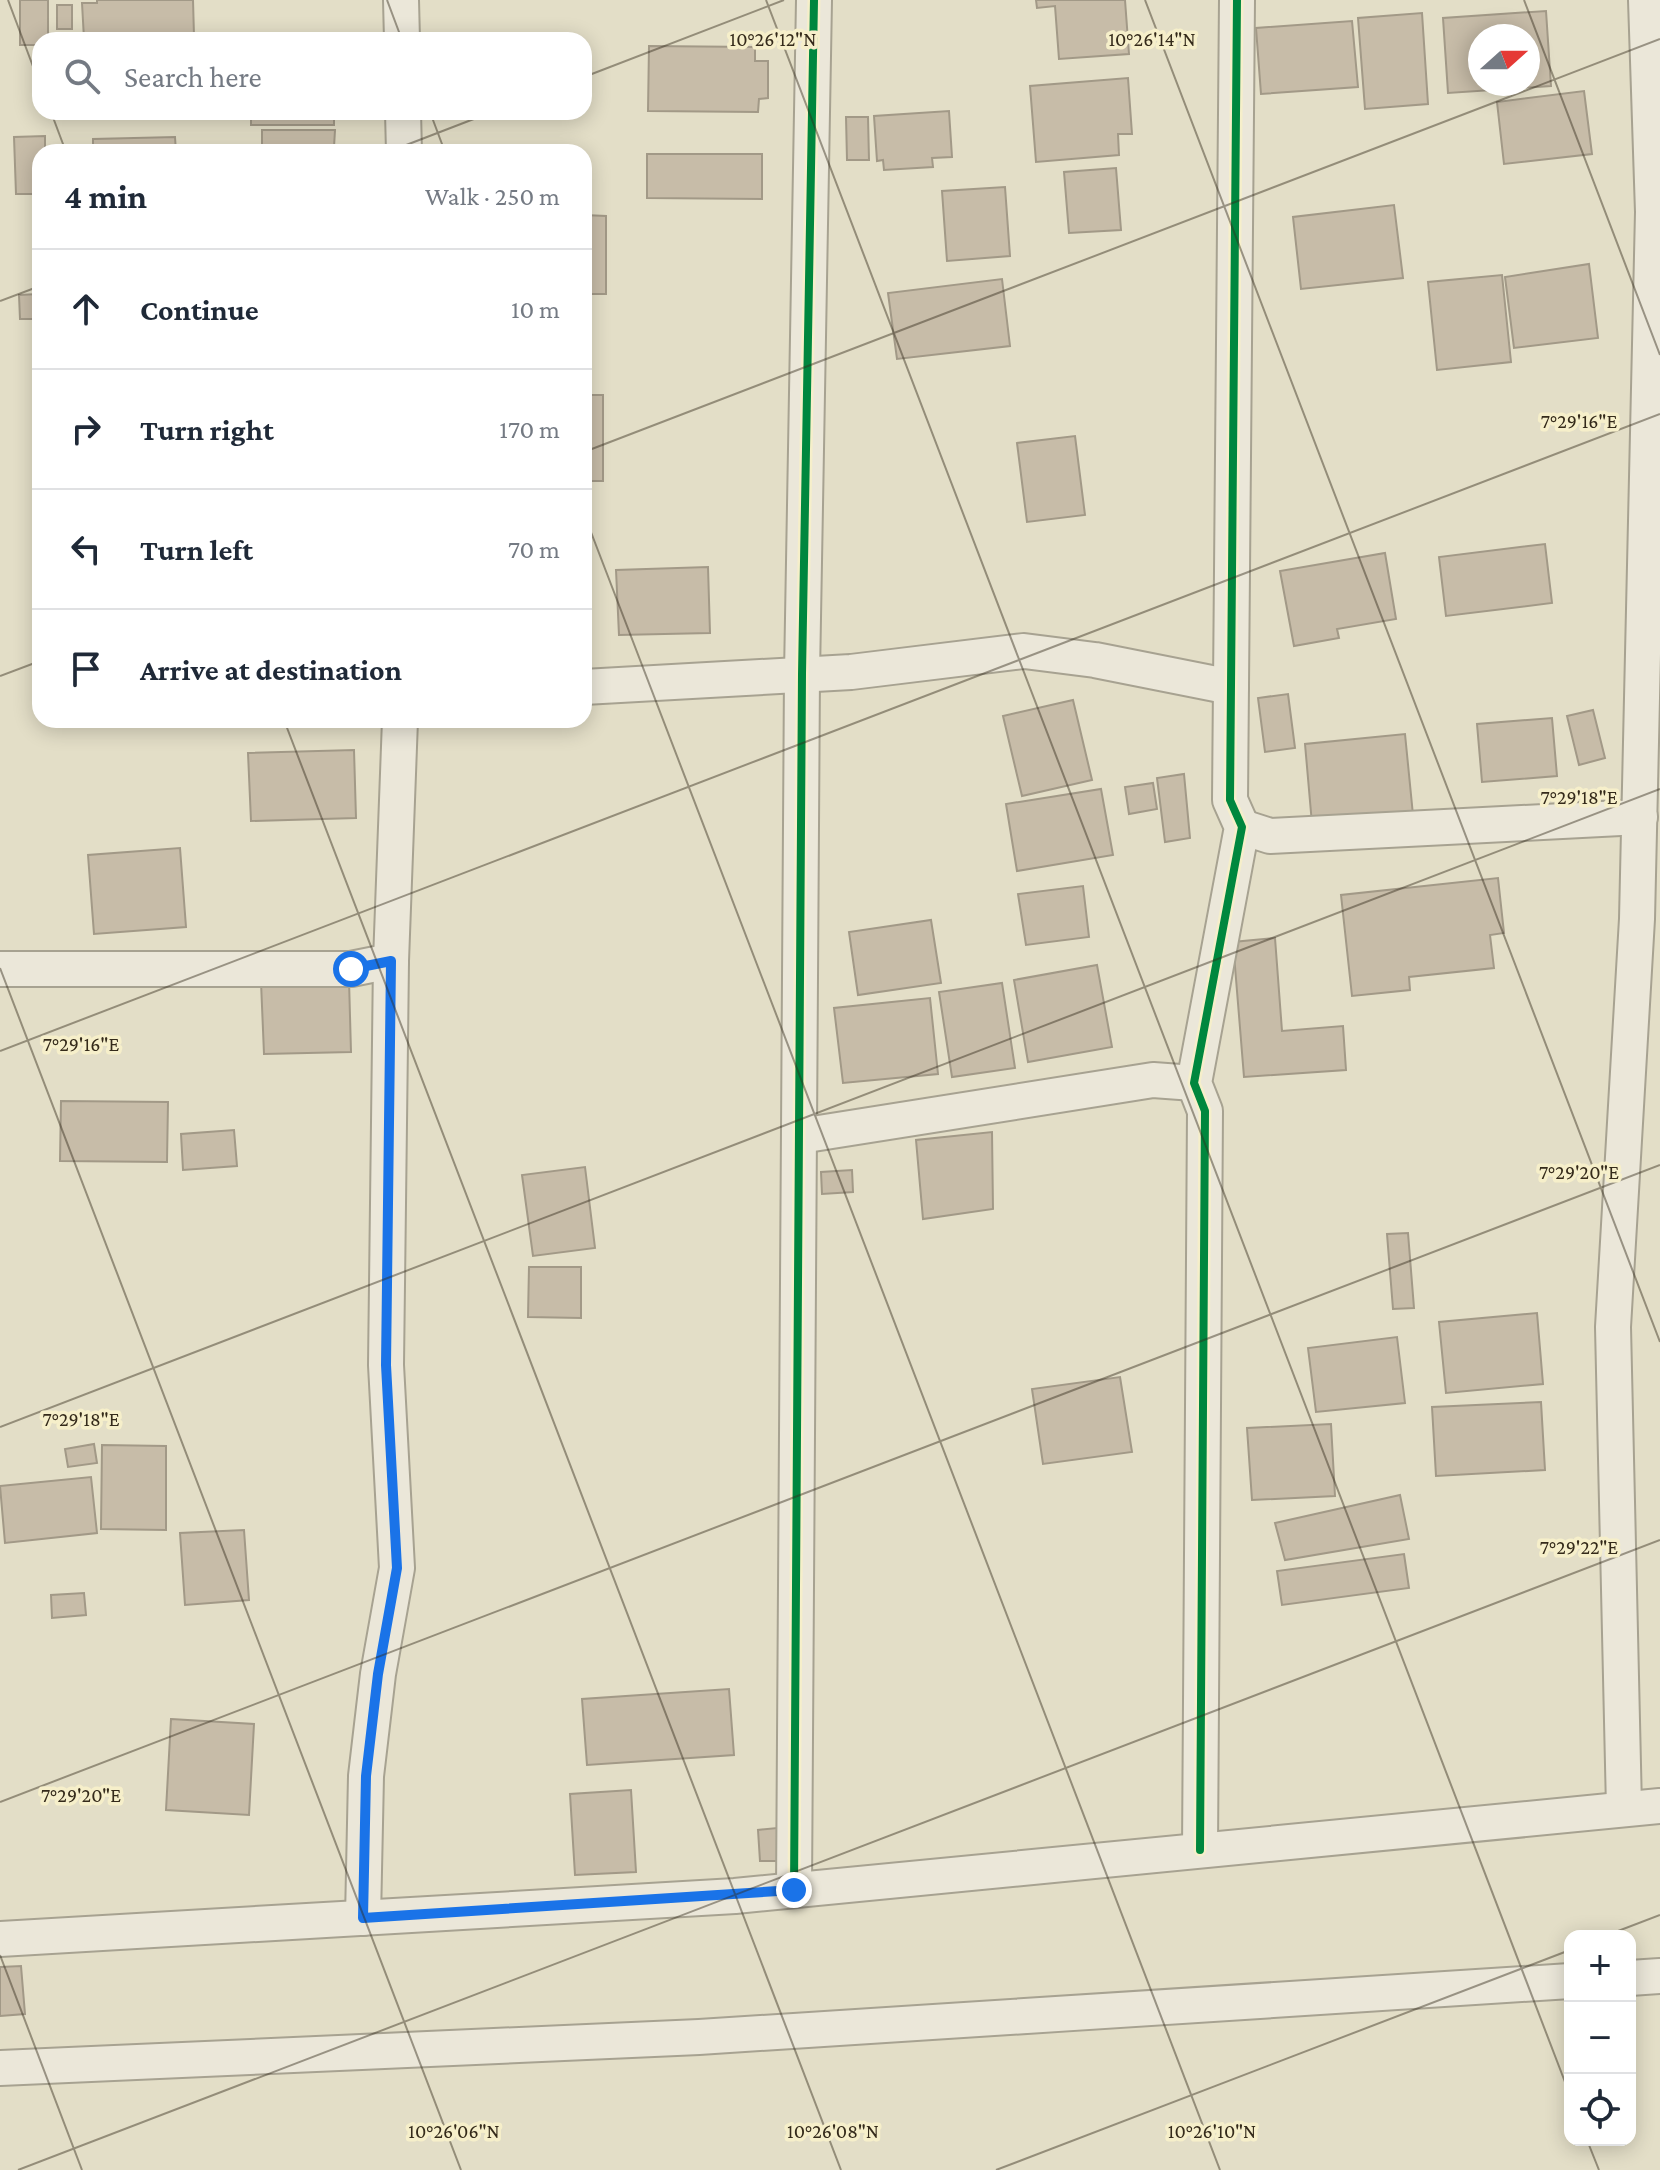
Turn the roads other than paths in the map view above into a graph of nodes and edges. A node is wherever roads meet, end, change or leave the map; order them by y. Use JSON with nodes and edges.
{"nodes":[{"id":1,"x":401,"y":0,"type":"edge"},
{"id":2,"x":814,"y":0,"type":"edge"},
{"id":3,"x":1237,"y":0,"type":"edge"},
{"id":4,"x":1646,"y":0,"type":"edge"},
{"id":5,"x":402,"y":32,"type":"edge"},
{"id":6,"x":403,"y":120,"type":"edge"},
{"id":7,"x":404,"y":144,"type":"edge"},
{"id":8,"x":1655,"y":320,"type":"edge"},
{"id":9,"x":1653,"y":542,"type":"edge"},
{"id":10,"x":802,"y":674,"type":"junction"},
{"id":11,"x":592,"y":687,"type":"edge"},
{"id":12,"x":1231,"y":687,"type":"junction"},
{"id":13,"x":400,"y":728,"type":"edge"},
{"id":14,"x":1640,"y":817,"type":"junction"},
{"id":15,"x":1242,"y":827,"type":"junction"},
{"id":16,"x":1649,"y":921,"type":"edge"},
{"id":17,"x":391,"y":961,"type":"junction"},
{"id":18,"x":0,"y":969,"type":"edge"},
{"id":19,"x":1194,"y":1083,"type":"junction"},
{"id":20,"x":800,"y":1136,"type":"junction"},
{"id":21,"x":1660,"y":1806,"type":"edge"},
{"id":22,"x":1624,"y":1808,"type":"junction"},
{"id":23,"x":1200,"y":1850,"type":"junction"},
{"id":24,"x":794,"y":1890,"type":"junction"},
{"id":25,"x":363,"y":1918,"type":"junction"},
{"id":26,"x":0,"y":1939,"type":"edge"},
{"id":27,"x":1660,"y":1976,"type":"edge"},
{"id":28,"x":1636,"y":1978,"type":"edge"},
{"id":29,"x":1564,"y":1981,"type":"edge"},
{"id":30,"x":0,"y":2068,"type":"edge"}],
"edges":[{"from":1,"to":5,"type":"street"},
{"from":2,"to":10,"type":"street"},
{"from":3,"to":12,"type":"street"},
{"from":4,"to":8,"type":"street"},
{"from":6,"to":7,"type":"street"},
{"from":8,"to":9,"type":"street"},
{"from":9,"to":14,"type":"street"},
{"from":10,"to":11,"type":"street"},
{"from":10,"to":12,"type":"street"},
{"from":10,"to":20,"type":"street"},
{"from":12,"to":15,"type":"street"},
{"from":13,"to":17,"type":"street"},
{"from":14,"to":15,"type":"street"},
{"from":14,"to":16,"type":"street"},
{"from":15,"to":19,"type":"street"},
{"from":16,"to":22,"type":"street"},
{"from":17,"to":18,"type":"street"},
{"from":17,"to":25,"type":"street"},
{"from":19,"to":20,"type":"street"},
{"from":19,"to":23,"type":"street"},
{"from":20,"to":24,"type":"street"},
{"from":21,"to":22,"type":"street"},
{"from":22,"to":23,"type":"street"},
{"from":23,"to":24,"type":"street"},
{"from":24,"to":25,"type":"street"},
{"from":25,"to":26,"type":"street"},
{"from":27,"to":28,"type":"street"},
{"from":29,"to":30,"type":"street"}]}
